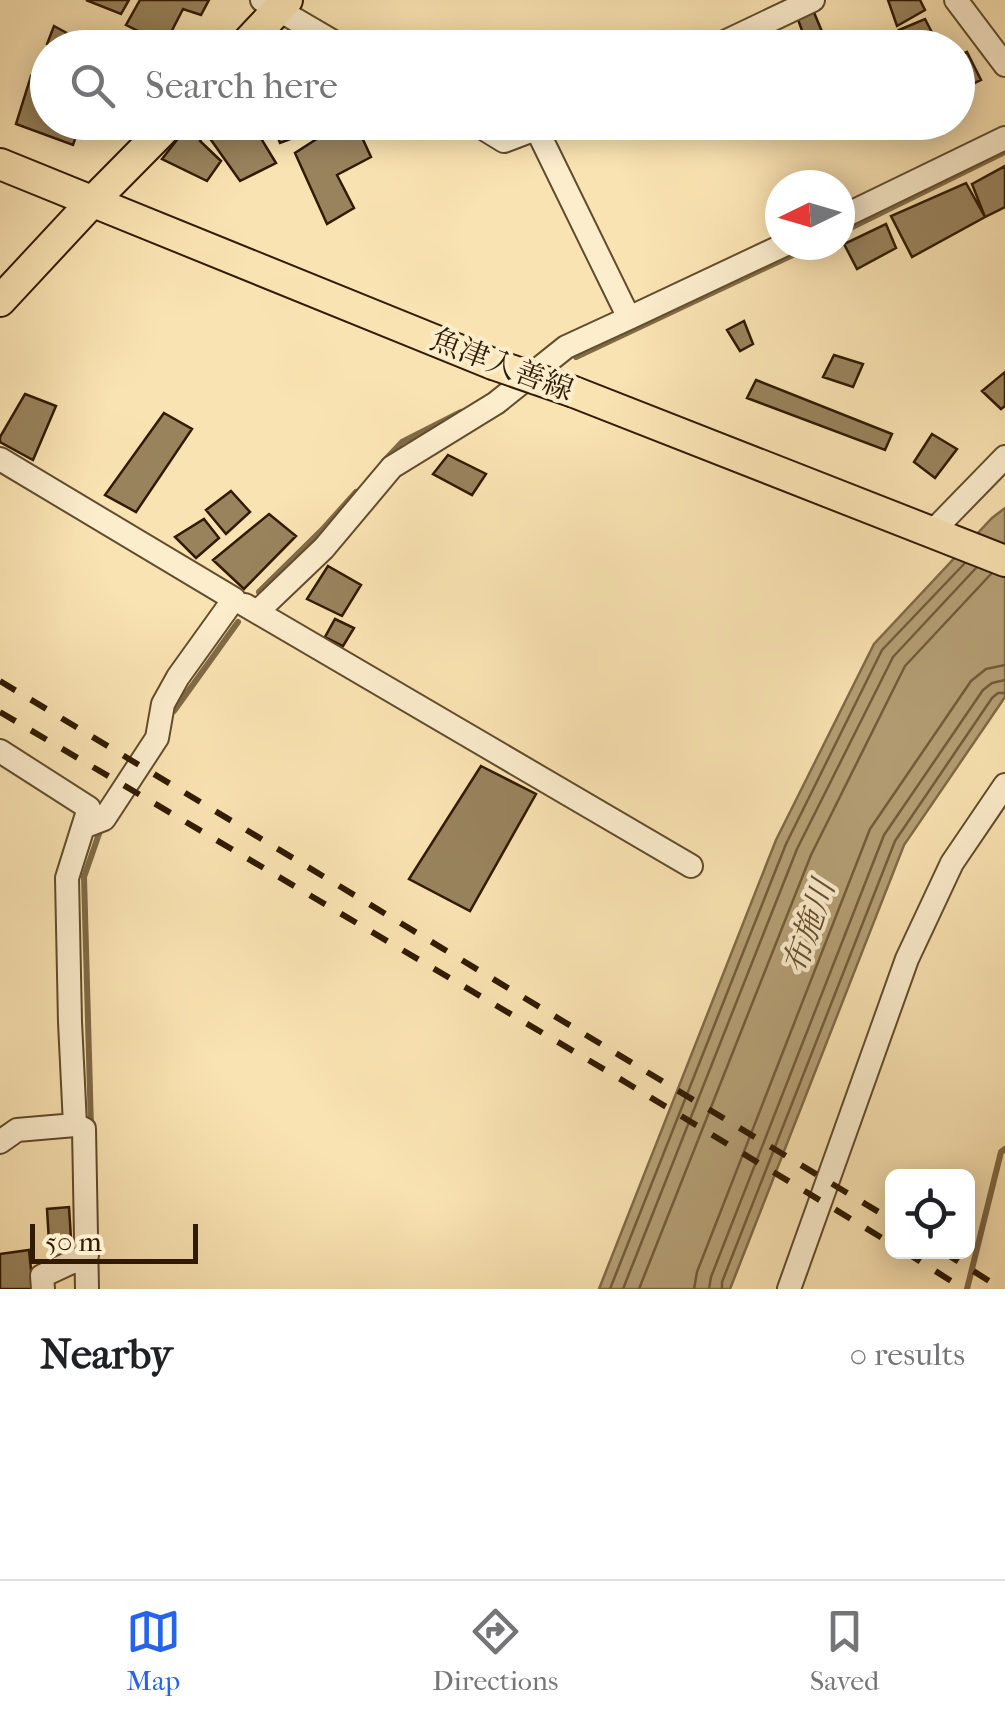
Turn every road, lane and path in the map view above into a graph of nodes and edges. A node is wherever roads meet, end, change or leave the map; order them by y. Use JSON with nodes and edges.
{"nodes":[{"id":1,"x":813,"y":0,"type":"edge"},
{"id":2,"x":956,"y":0,"type":"edge"},
{"id":3,"x":276,"y":3,"type":"edge"},
{"id":4,"x":256,"y":30,"type":"edge"},
{"id":5,"x":317,"y":30,"type":"edge"},
{"id":6,"x":750,"y":30,"type":"edge"},
{"id":7,"x":1005,"y":64,"type":"edge"},
{"id":8,"x":1005,"y":138,"type":"edge"},
{"id":9,"x":154,"y":140,"type":"edge"},
{"id":10,"x":552,"y":140,"type":"edge"},
{"id":11,"x":0,"y":164,"type":"edge"},
{"id":12,"x":92,"y":201,"type":"junction"},
{"id":13,"x":855,"y":211,"type":"edge"},
{"id":14,"x":765,"y":254,"type":"edge"},
{"id":15,"x":0,"y":302,"type":"edge"},
{"id":16,"x":628,"y":318,"type":"junction"},
{"id":17,"x":1005,"y":457,"type":"edge"},
{"id":18,"x":0,"y":458,"type":"edge"},
{"id":19,"x":939,"y":535,"type":"junction"},
{"id":20,"x":1005,"y":561,"type":"edge"},
{"id":21,"x":234,"y":599,"type":"junction"},
{"id":22,"x":257,"y":612,"type":"junction"},
{"id":23,"x":0,"y":751,"type":"edge"},
{"id":24,"x":1005,"y":785,"type":"edge"},
{"id":25,"x":83,"y":826,"type":"junction"},
{"id":26,"x":691,"y":866,"type":"dead end"},
{"id":27,"x":75,"y":1125,"type":"junction"},
{"id":28,"x":0,"y":1142,"type":"edge"},
{"id":29,"x":87,"y":1255,"type":"junction"},
{"id":30,"x":43,"y":1289,"type":"edge"},
{"id":31,"x":87,"y":1289,"type":"edge"},
{"id":32,"x":789,"y":1289,"type":"edge"}],
"edges":[{"from":1,"to":6,"type":"street"},
{"from":2,"to":7,"type":"street"},
{"from":3,"to":4,"type":"main road"},
{"from":3,"to":5,"type":"street"},
{"from":8,"to":13,"type":"street"},
{"from":9,"to":12,"type":"main road"},
{"from":10,"to":16,"type":"street"},
{"from":11,"to":12,"type":"main road","name":"魚津入善線"},
{"from":12,"to":15,"type":"main road"},
{"from":12,"to":19,"type":"main road","name":"魚津入善線","bridge":true},
{"from":14,"to":16,"type":"street"},
{"from":16,"to":22,"type":"street"},
{"from":17,"to":19,"type":"street"},
{"from":18,"to":21,"type":"street"},
{"from":19,"to":20,"type":"main road","name":"魚津入善線"},
{"from":21,"to":22,"type":"street"},
{"from":21,"to":25,"type":"street"},
{"from":22,"to":26,"type":"street"},
{"from":23,"to":25,"type":"street"},
{"from":24,"to":32,"type":"street"},
{"from":25,"to":27,"type":"street"},
{"from":27,"to":28,"type":"street"},
{"from":27,"to":29,"type":"street"},
{"from":29,"to":30,"type":"street"},
{"from":29,"to":31,"type":"street"}]}
